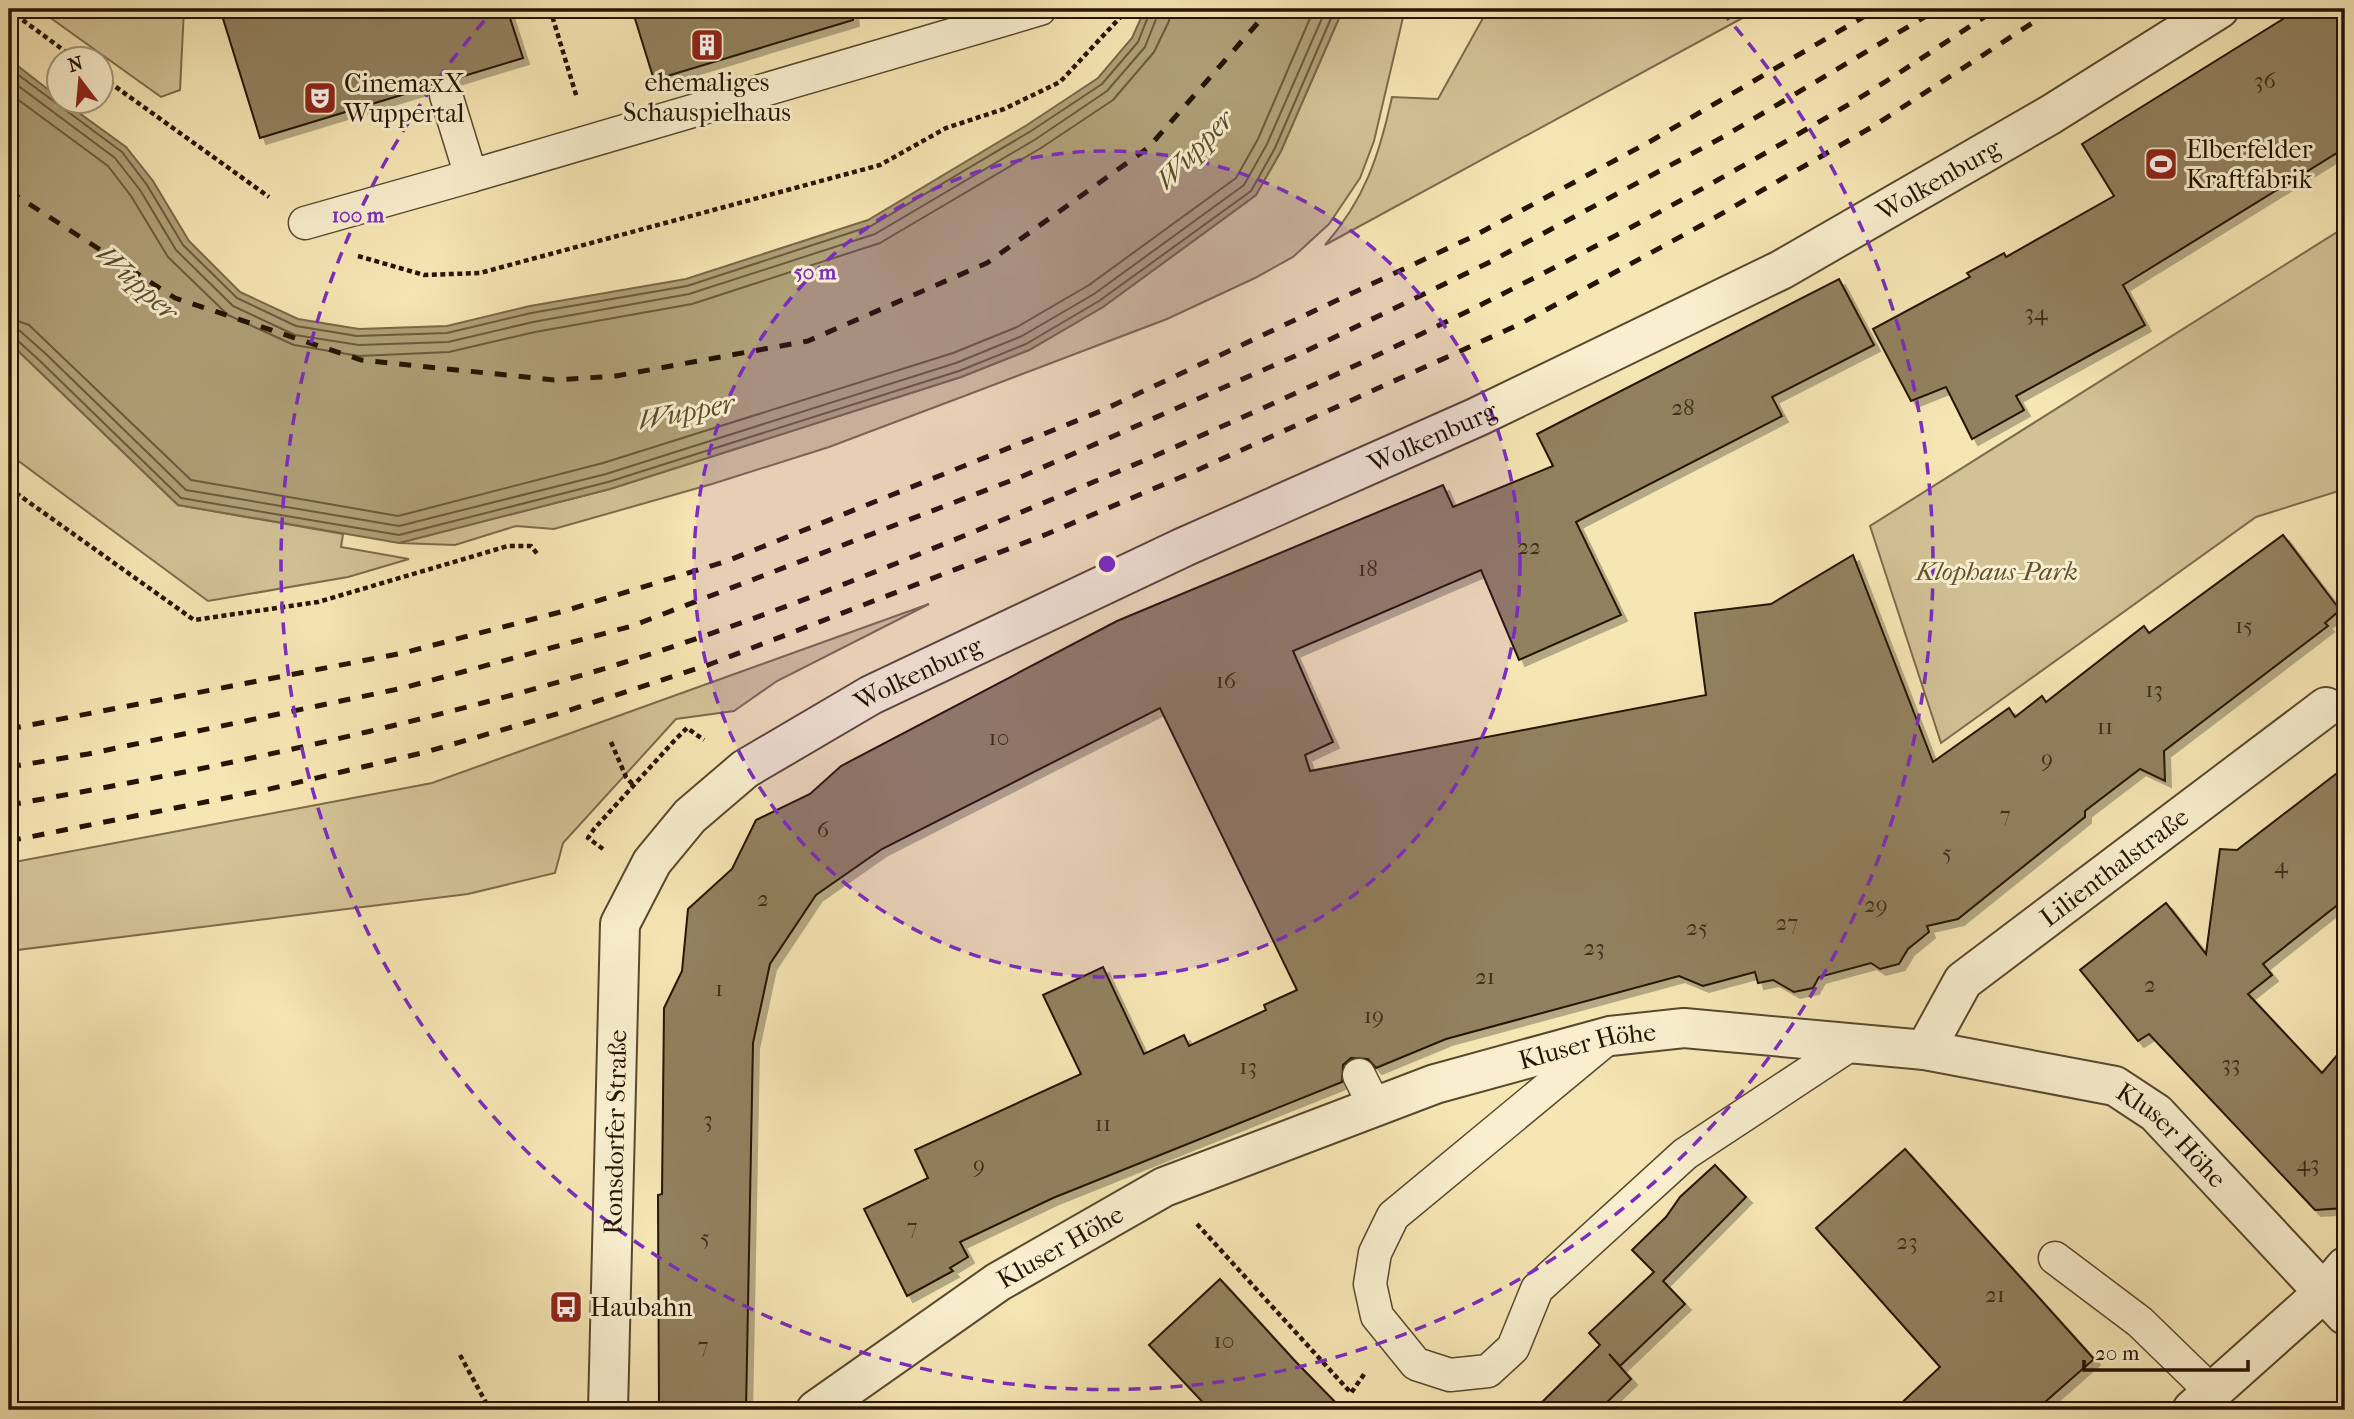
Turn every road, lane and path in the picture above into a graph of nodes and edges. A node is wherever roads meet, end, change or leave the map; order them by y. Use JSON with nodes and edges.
{"nodes":[{"id":1,"x":550,"y":9,"type":"edge"},
{"id":2,"x":1040,"y":9,"type":"edge"},
{"id":3,"x":2219,"y":9,"type":"edge"},
{"id":4,"x":9,"y":10,"type":"edge"},
{"id":5,"x":58,"y":46,"type":"edge"},
{"id":6,"x":446,"y":95,"type":"dead end"},
{"id":7,"x":590,"y":142,"type":"junction"},
{"id":8,"x":471,"y":176,"type":"junction"},
{"id":9,"x":305,"y":223,"type":"dead end"},
{"id":10,"x":9,"y":488,"type":"edge"},
{"id":11,"x":539,"y":556,"type":"dead end"},
{"id":12,"x":2326,"y":707,"type":"dead end"},
{"id":13,"x":687,"y":729,"type":"dead end"},
{"id":14,"x":611,"y":742,"type":"dead end"},
{"id":15,"x":634,"y":786,"type":"junction"},
{"id":16,"x":588,"y":838,"type":"dead end"},
{"id":17,"x":652,"y":862,"type":"joint"},
{"id":18,"x":1611,"y":1036,"type":"junction"},
{"id":19,"x":1850,"y":1045,"type":"junction"},
{"id":20,"x":1925,"y":1050,"type":"junction"},
{"id":21,"x":1164,"y":1187,"type":"junction"},
{"id":22,"x":2055,"y":1258,"type":"dead end"},
{"id":23,"x":2338,"y":1292,"type":"edge"},
{"id":24,"x":1389,"y":1335,"type":"junction"},
{"id":25,"x":460,"y":1355,"type":"dead end"},
{"id":26,"x":2202,"y":1401,"type":"edge"},
{"id":27,"x":77,"y":1402,"type":"dead end"},
{"id":28,"x":77,"y":1410,"type":"edge"},
{"id":29,"x":490,"y":1410,"type":"edge"},
{"id":30,"x":608,"y":1410,"type":"edge"},
{"id":31,"x":816,"y":1410,"type":"edge"}],
"edges":[{"from":1,"to":7,"type":"path"},
{"from":2,"to":7,"type":"lane"},
{"from":3,"to":17,"type":"street","name":"Wolkenburg"},
{"from":4,"to":5,"type":"path"},
{"from":6,"to":8,"type":"lane"},
{"from":7,"to":8,"type":"lane"},
{"from":8,"to":9,"type":"lane"},
{"from":10,"to":11,"type":"path"},
{"from":12,"to":20,"type":"street","name":"Lilienthalstraße"},
{"from":13,"to":15,"type":"path"},
{"from":14,"to":15,"type":"path"},
{"from":15,"to":16,"type":"path"},
{"from":17,"to":30,"type":"street","name":"Ronsdorfer Straße"},
{"from":18,"to":19,"type":"street","name":"Kluser Höhe"},
{"from":18,"to":21,"type":"street","name":"Kluser Höhe"},
{"from":18,"to":24,"type":"lane"},
{"from":19,"to":20,"type":"street","name":"Kluser Höhe"},
{"from":19,"to":24,"type":"lane"},
{"from":20,"to":23,"type":"street","name":"Kluser Höhe"},
{"from":21,"to":24,"type":"path"},
{"from":21,"to":31,"type":"street","name":"Kluser Höhe"},
{"from":22,"to":26,"type":"lane"},
{"from":23,"to":26,"type":"street"},
{"from":25,"to":29,"type":"path"},
{"from":27,"to":28,"type":"path"}]}
